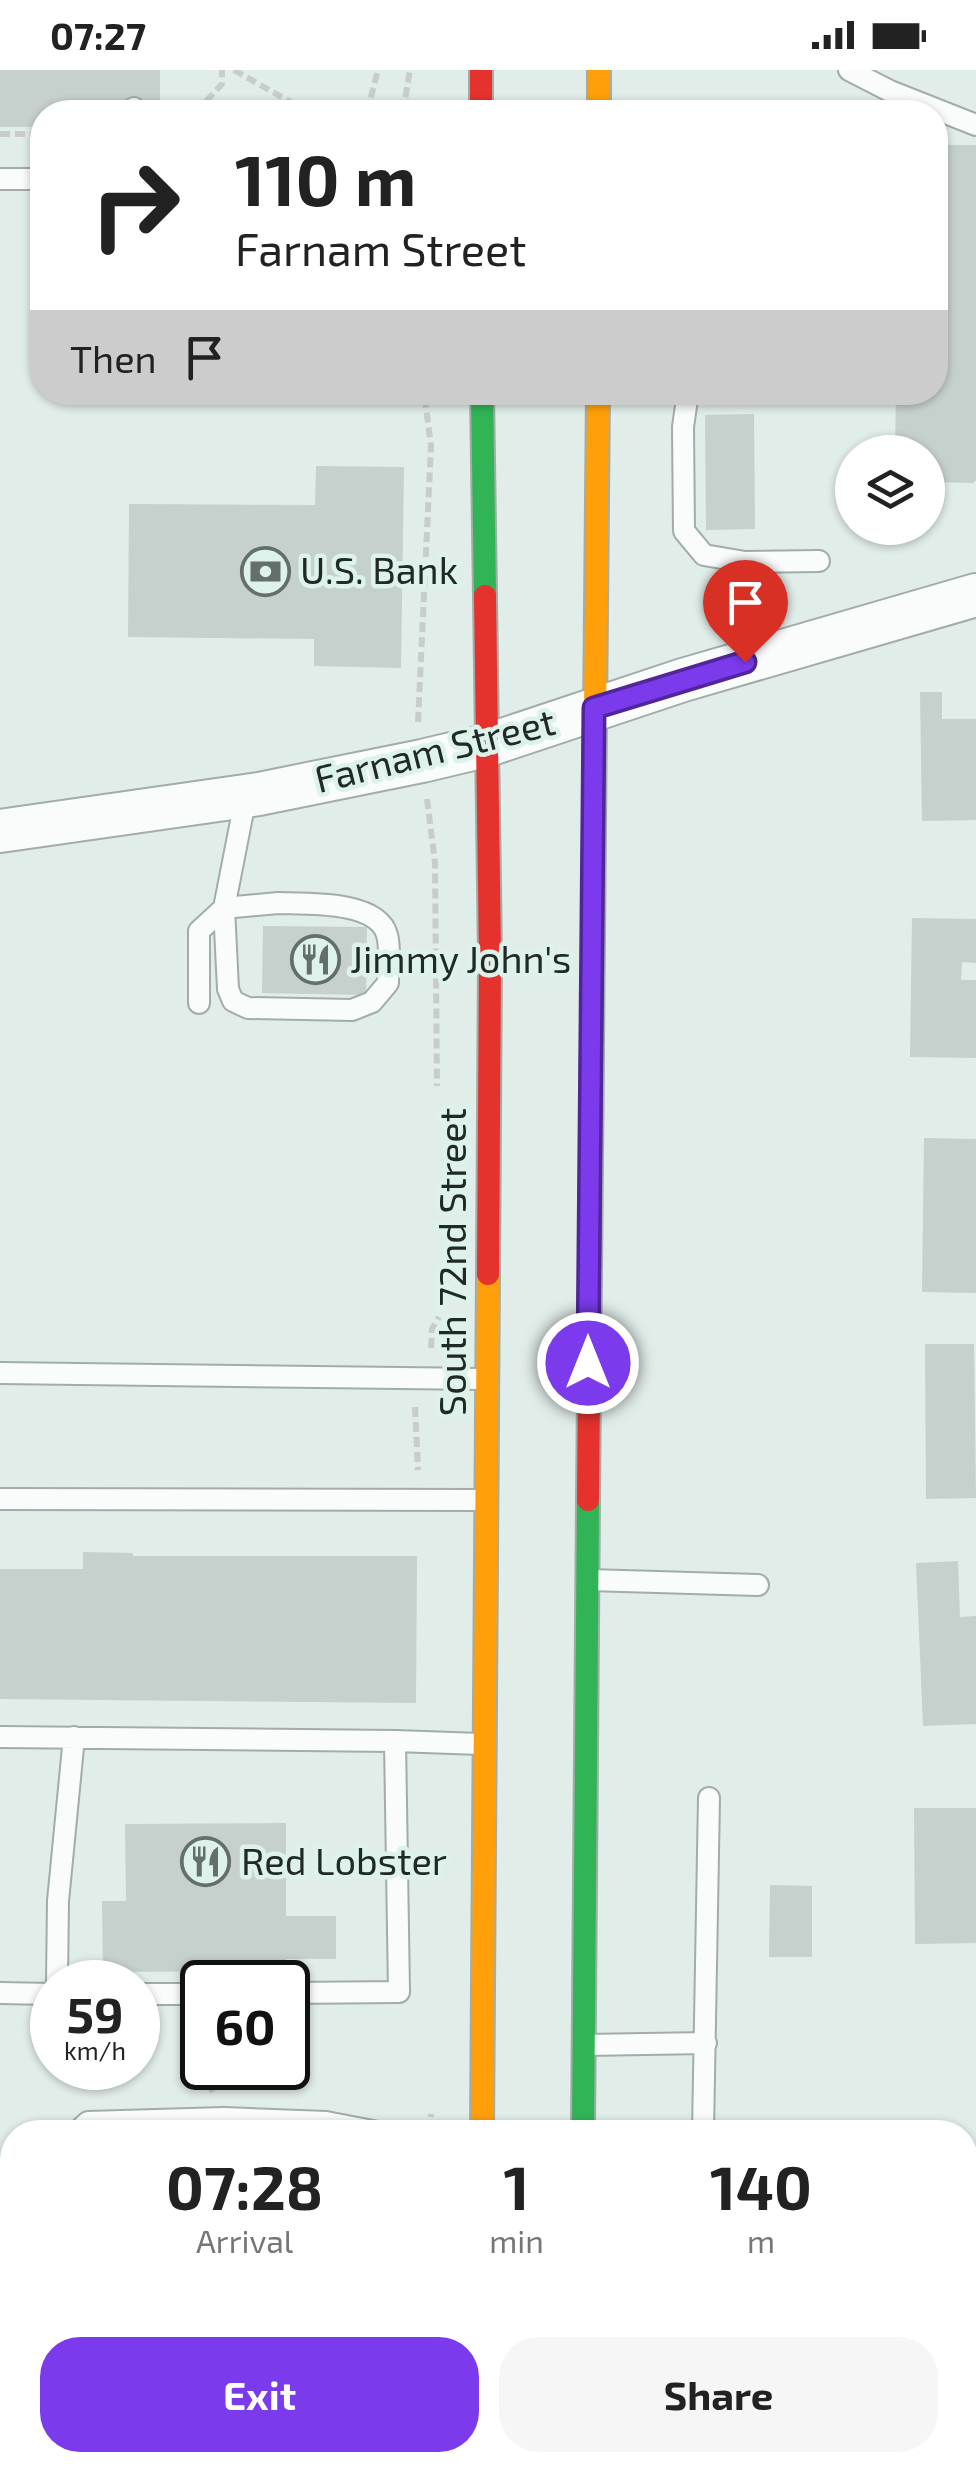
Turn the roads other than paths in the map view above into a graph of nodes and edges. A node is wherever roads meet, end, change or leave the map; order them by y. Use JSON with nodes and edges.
{"nodes":[{"id":1,"x":481,"y":70,"type":"edge"},
{"id":2,"x":599,"y":70,"type":"edge"},
{"id":3,"x":849,"y":70,"type":"edge"},
{"id":4,"x":481,"y":100,"type":"edge"},
{"id":5,"x":599,"y":100,"type":"edge"},
{"id":6,"x":911,"y":100,"type":"edge"},
{"id":7,"x":948,"y":114,"type":"edge"},
{"id":8,"x":976,"y":125,"type":"edge"},
{"id":9,"x":0,"y":179,"type":"edge"},
{"id":10,"x":30,"y":179,"type":"edge"},
{"id":11,"x":482,"y":405,"type":"edge"},
{"id":12,"x":598,"y":405,"type":"edge"},
{"id":13,"x":686,"y":405,"type":"edge"},
{"id":14,"x":818,"y":561,"type":"dead end"},
{"id":15,"x":976,"y":595,"type":"edge"},
{"id":16,"x":594,"y":708,"type":"junction"},
{"id":17,"x":485,"y":746,"type":"junction"},
{"id":18,"x":246,"y":796,"type":"junction"},
{"id":19,"x":0,"y":832,"type":"edge"},
{"id":20,"x":224,"y":908,"type":"junction"},
{"id":21,"x":199,"y":1003,"type":"dead end"},
{"id":22,"x":0,"y":1373,"type":"edge"},
{"id":23,"x":487,"y":1379,"type":"junction"},
{"id":24,"x":0,"y":1499,"type":"edge"},
{"id":25,"x":486,"y":1500,"type":"junction"},
{"id":26,"x":587,"y":1580,"type":"junction"},
{"id":27,"x":758,"y":1585,"type":"dead end"},
{"id":28,"x":0,"y":1736,"type":"edge"},
{"id":29,"x":74,"y":1737,"type":"junction"},
{"id":30,"x":396,"y":1741,"type":"junction"},
{"id":31,"x":484,"y":1744,"type":"junction"},
{"id":32,"x":709,"y":1798,"type":"dead end"},
{"id":33,"x":57,"y":1960,"type":"edge"},
{"id":34,"x":0,"y":1993,"type":"edge"},
{"id":35,"x":310,"y":1993,"type":"edge"},
{"id":36,"x":30,"y":1994,"type":"edge"},
{"id":37,"x":706,"y":2043,"type":"junction"},
{"id":38,"x":584,"y":2044,"type":"junction"},
{"id":39,"x":151,"y":2120,"type":"edge"},
{"id":40,"x":270,"y":2120,"type":"edge"},
{"id":41,"x":482,"y":2120,"type":"edge"},
{"id":42,"x":583,"y":2120,"type":"edge"},
{"id":43,"x":703,"y":2120,"type":"edge"}],
"edges":[{"from":1,"to":4,"type":"main road"},
{"from":2,"to":5,"type":"main road"},
{"from":3,"to":6,"type":"lane"},
{"from":7,"to":8,"type":"lane"},
{"from":9,"to":10,"type":"lane"},
{"from":11,"to":17,"type":"main road","name":"South 72nd Street"},
{"from":12,"to":16,"type":"main road"},
{"from":13,"to":14,"type":"lane"},
{"from":15,"to":16,"type":"street","name":"Farnam Street"},
{"from":16,"to":17,"type":"street","name":"Farnam Street"},
{"from":16,"to":26,"type":"main road"},
{"from":17,"to":18,"type":"street","name":"Farnam Street"},
{"from":17,"to":23,"type":"main road","name":"South 72nd Street"},
{"from":18,"to":19,"type":"street","name":"Farnam Street"},
{"from":18,"to":20,"type":"lane"},
{"from":20,"to":20,"type":"lane"},
{"from":20,"to":21,"type":"lane"},
{"from":22,"to":23,"type":"lane"},
{"from":23,"to":25,"type":"main road","name":"South 72nd Street"},
{"from":24,"to":25,"type":"lane"},
{"from":25,"to":31,"type":"main road","name":"South 72nd Street"},
{"from":26,"to":27,"type":"lane"},
{"from":26,"to":38,"type":"main road"},
{"from":28,"to":29,"type":"lane"},
{"from":29,"to":30,"type":"lane"},
{"from":29,"to":33,"type":"lane"},
{"from":30,"to":31,"type":"lane"},
{"from":30,"to":35,"type":"lane"},
{"from":31,"to":41,"type":"main road","name":"South 72nd Street"},
{"from":32,"to":37,"type":"lane"},
{"from":34,"to":36,"type":"lane"},
{"from":37,"to":38,"type":"lane"},
{"from":37,"to":43,"type":"lane"},
{"from":38,"to":42,"type":"main road"},
{"from":39,"to":40,"type":"lane"}]}
